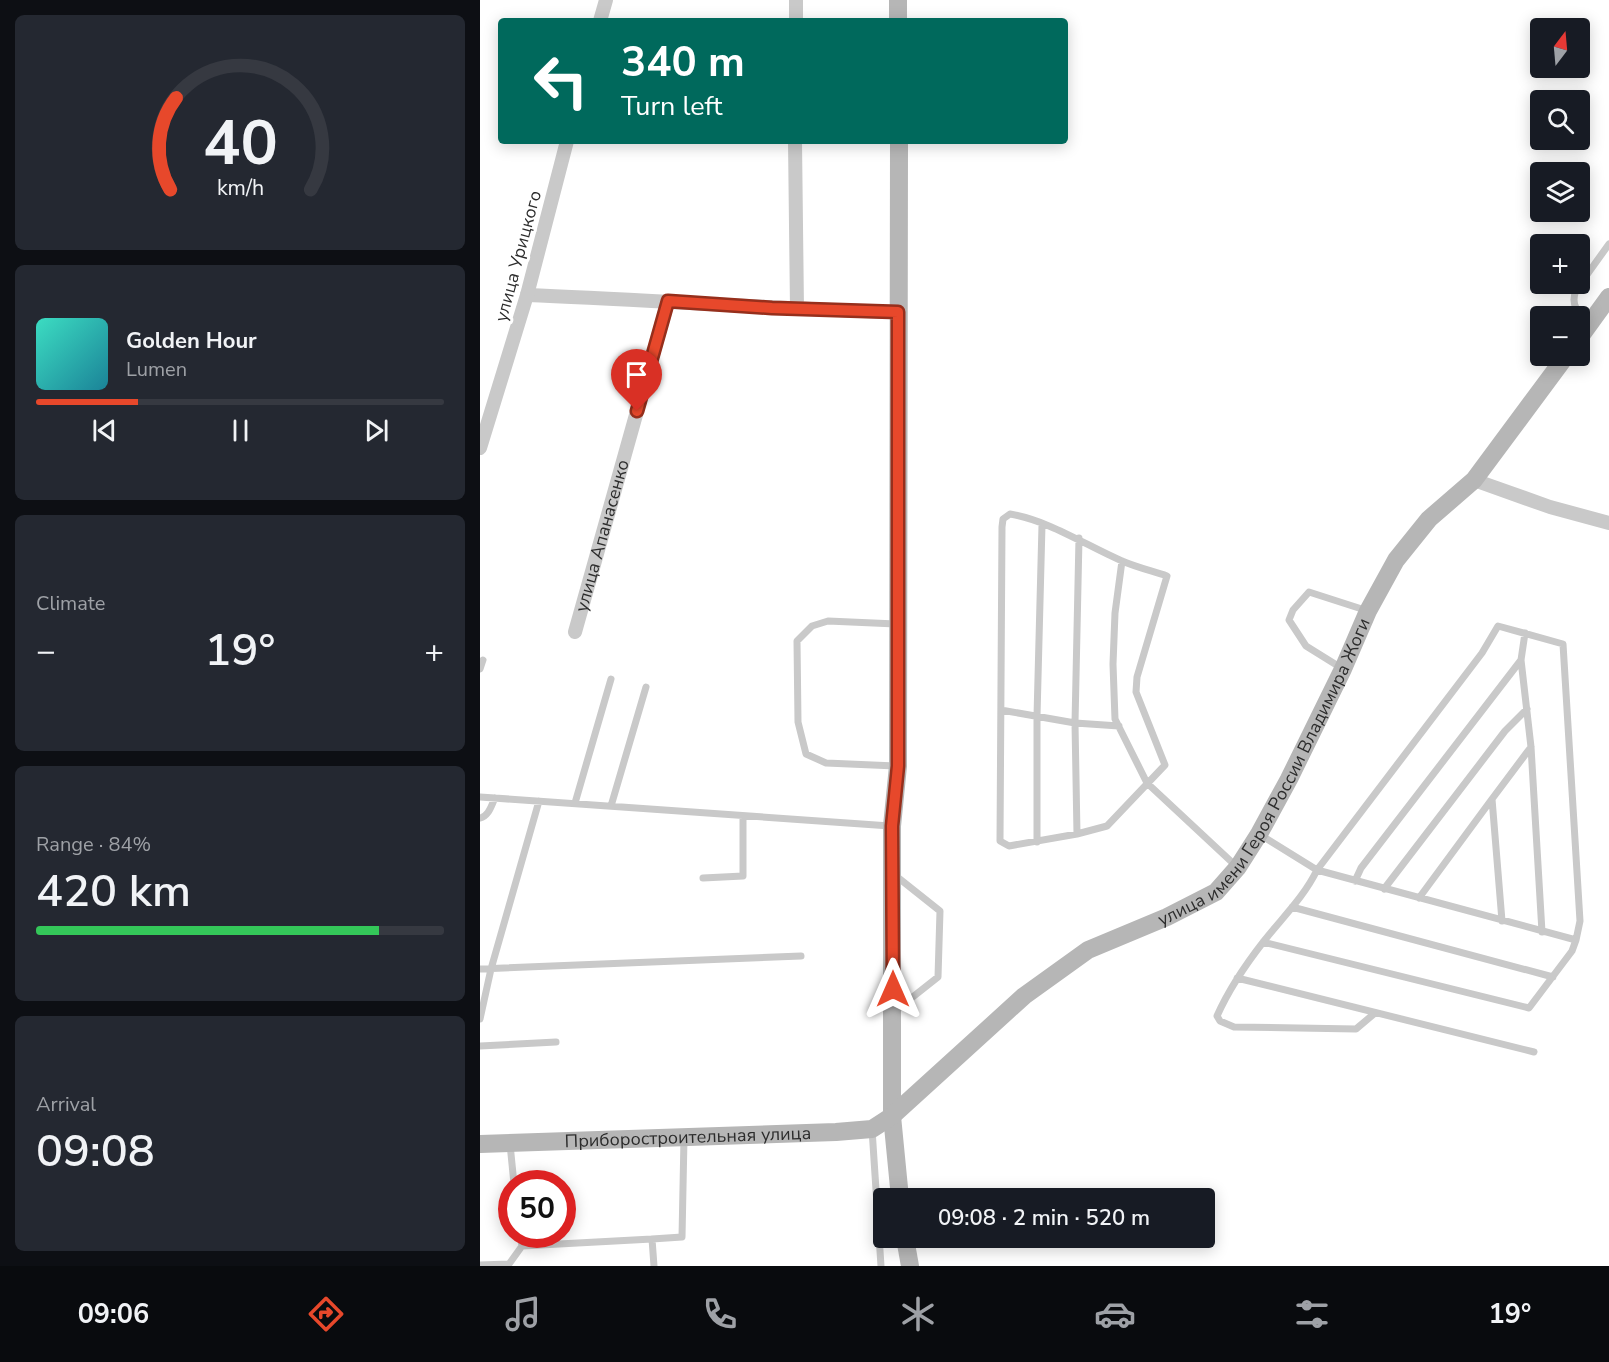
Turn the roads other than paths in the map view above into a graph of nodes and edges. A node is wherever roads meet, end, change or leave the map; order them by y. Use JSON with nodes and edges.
{"nodes":[{"id":1,"x":606,"y":0,"type":"edge"},
{"id":2,"x":796,"y":0,"type":"edge"},
{"id":3,"x":898,"y":0,"type":"edge"},
{"id":4,"x":601,"y":18,"type":"edge"},
{"id":5,"x":795,"y":18,"type":"edge"},
{"id":6,"x":898,"y":18,"type":"edge"},
{"id":7,"x":566,"y":144,"type":"edge"},
{"id":8,"x":795,"y":144,"type":"edge"},
{"id":9,"x":899,"y":144,"type":"edge"},
{"id":10,"x":1609,"y":244,"type":"edge"},
{"id":11,"x":527,"y":295,"type":"junction"},
{"id":12,"x":1609,"y":297,"type":"edge"},
{"id":13,"x":668,"y":301,"type":"junction"},
{"id":14,"x":1575,"y":306,"type":"edge"},
{"id":15,"x":797,"y":309,"type":"junction"},
{"id":16,"x":898,"y":312,"type":"junction"},
{"id":17,"x":1590,"y":323,"type":"edge"},
{"id":18,"x":1559,"y":366,"type":"edge"},
{"id":19,"x":480,"y":448,"type":"edge"},
{"id":20,"x":1474,"y":480,"type":"junction"},
{"id":21,"x":1609,"y":523,"type":"edge"},
{"id":22,"x":1042,"y":525,"type":"junction"},
{"id":23,"x":1079,"y":538,"type":"junction"},
{"id":24,"x":1122,"y":561,"type":"junction"},
{"id":25,"x":1368,"y":611,"type":"junction"},
{"id":26,"x":898,"y":624,"type":"junction"},
{"id":27,"x":575,"y":632,"type":"dead end"},
{"id":28,"x":1525,"y":633,"type":"junction"},
{"id":29,"x":483,"y":660,"type":"dead end"},
{"id":30,"x":1521,"y":660,"type":"junction"},
{"id":31,"x":480,"y":669,"type":"edge"},
{"id":32,"x":1343,"y":669,"type":"junction"},
{"id":33,"x":611,"y":679,"type":"dead end"},
{"id":34,"x":646,"y":687,"type":"dead end"},
{"id":35,"x":1527,"y":709,"type":"junction"},
{"id":36,"x":1001,"y":710,"type":"junction"},
{"id":37,"x":1037,"y":716,"type":"junction"},
{"id":38,"x":1075,"y":723,"type":"junction"},
{"id":39,"x":1119,"y":726,"type":"junction"},
{"id":40,"x":1531,"y":747,"type":"junction"},
{"id":41,"x":898,"y":766,"type":"junction"},
{"id":42,"x":1147,"y":783,"type":"junction"},
{"id":43,"x":480,"y":797,"type":"edge"},
{"id":44,"x":495,"y":798,"type":"junction"},
{"id":45,"x":1491,"y":799,"type":"junction"},
{"id":46,"x":539,"y":801,"type":"junction"},
{"id":47,"x":575,"y":804,"type":"junction"},
{"id":48,"x":611,"y":806,"type":"junction"},
{"id":49,"x":742,"y":816,"type":"junction"},
{"id":50,"x":480,"y":818,"type":"edge"},
{"id":51,"x":892,"y":826,"type":"junction"},
{"id":52,"x":1077,"y":834,"type":"junction"},
{"id":53,"x":1259,"y":834,"type":"junction"},
{"id":54,"x":1037,"y":842,"type":"junction"},
{"id":55,"x":1238,"y":867,"type":"junction"},
{"id":56,"x":1317,"y":870,"type":"junction"},
{"id":57,"x":892,"y":873,"type":"junction"},
{"id":58,"x":703,"y":878,"type":"dead end"},
{"id":59,"x":1355,"y":881,"type":"junction"},
{"id":60,"x":1384,"y":889,"type":"junction"},
{"id":61,"x":1419,"y":898,"type":"junction"},
{"id":62,"x":1292,"y":907,"type":"junction"},
{"id":63,"x":1502,"y":921,"type":"junction"},
{"id":64,"x":1542,"y":932,"type":"junction"},
{"id":65,"x":1576,"y":940,"type":"junction"},
{"id":66,"x":1263,"y":942,"type":"junction"},
{"id":67,"x":801,"y":956,"type":"dead end"},
{"id":68,"x":480,"y":969,"type":"edge"},
{"id":69,"x":491,"y":969,"type":"junction"},
{"id":70,"x":1553,"y":977,"type":"junction"},
{"id":71,"x":1237,"y":978,"type":"junction"},
{"id":72,"x":893,"y":1013,"type":"junction"},
{"id":73,"x":1376,"y":1013,"type":"junction"},
{"id":74,"x":480,"y":1019,"type":"edge"},
{"id":75,"x":556,"y":1042,"type":"dead end"},
{"id":76,"x":480,"y":1046,"type":"edge"},
{"id":77,"x":1533,"y":1052,"type":"dead end"},
{"id":78,"x":892,"y":1116,"type":"junction"},
{"id":79,"x":872,"y":1129,"type":"junction"},
{"id":80,"x":684,"y":1138,"type":"junction"},
{"id":81,"x":510,"y":1143,"type":"junction"},
{"id":82,"x":480,"y":1144,"type":"edge"},
{"id":83,"x":513,"y":1170,"type":"edge"},
{"id":84,"x":899,"y":1188,"type":"edge"},
{"id":85,"x":652,"y":1239,"type":"junction"},
{"id":86,"x":576,"y":1243,"type":"edge"},
{"id":87,"x":521,"y":1248,"type":"edge"},
{"id":88,"x":907,"y":1248,"type":"edge"},
{"id":89,"x":480,"y":1265,"type":"edge"},
{"id":90,"x":654,"y":1266,"type":"edge"},
{"id":91,"x":881,"y":1266,"type":"edge"},
{"id":92,"x":910,"y":1266,"type":"edge"}],
"edges":[{"from":1,"to":4,"type":"street"},
{"from":2,"to":5,"type":"street"},
{"from":3,"to":6,"type":"main road"},
{"from":7,"to":11,"type":"street","name":"улица Урицкого"},
{"from":8,"to":15,"type":"street"},
{"from":9,"to":16,"type":"main road"},
{"from":10,"to":14,"type":"lane"},
{"from":11,"to":13,"type":"street"},
{"from":11,"to":19,"type":"street","name":"улица Урицкого"},
{"from":12,"to":17,"type":"main road"},
{"from":13,"to":15,"type":"street"},
{"from":13,"to":27,"type":"street","name":"улица Апанасенко"},
{"from":15,"to":16,"type":"street"},
{"from":16,"to":26,"type":"main road"},
{"from":18,"to":20,"type":"main road","name":"улица имени Героя России Владимира Жоги"},
{"from":20,"to":21,"type":"street"},
{"from":20,"to":25,"type":"main road","name":"улица имени Героя России Владимира Жоги"},
{"from":22,"to":23,"type":"lane"},
{"from":22,"to":36,"type":"lane"},
{"from":22,"to":37,"type":"lane"},
{"from":23,"to":24,"type":"lane"},
{"from":23,"to":38,"type":"lane"},
{"from":24,"to":39,"type":"lane"},
{"from":24,"to":42,"type":"lane"},
{"from":25,"to":32,"type":"main road","name":"улица имени Героя России Владимира Жоги"},
{"from":25,"to":32,"type":"lane"},
{"from":26,"to":41,"type":"main road"},
{"from":26,"to":41,"type":"lane"},
{"from":28,"to":30,"type":"lane"},
{"from":28,"to":56,"type":"lane"},
{"from":28,"to":65,"type":"lane"},
{"from":29,"to":31,"type":"lane"},
{"from":30,"to":35,"type":"lane"},
{"from":30,"to":59,"type":"lane"},
{"from":32,"to":53,"type":"main road","name":"улица имени Героя России Владимира Жоги"},
{"from":33,"to":47,"type":"lane"},
{"from":34,"to":48,"type":"lane"},
{"from":35,"to":40,"type":"lane"},
{"from":35,"to":60,"type":"lane"},
{"from":36,"to":37,"type":"lane"},
{"from":36,"to":54,"type":"lane"},
{"from":37,"to":38,"type":"lane"},
{"from":37,"to":54,"type":"lane"},
{"from":38,"to":39,"type":"lane"},
{"from":38,"to":52,"type":"lane"},
{"from":39,"to":42,"type":"lane"},
{"from":40,"to":45,"type":"lane"},
{"from":40,"to":64,"type":"lane"},
{"from":41,"to":51,"type":"main road"},
{"from":42,"to":52,"type":"lane"},
{"from":42,"to":55,"type":"lane"},
{"from":43,"to":44,"type":"lane"},
{"from":44,"to":46,"type":"lane"},
{"from":44,"to":50,"type":"lane"},
{"from":45,"to":61,"type":"lane"},
{"from":45,"to":63,"type":"lane"},
{"from":46,"to":47,"type":"lane"},
{"from":46,"to":69,"type":"lane"},
{"from":47,"to":48,"type":"lane"},
{"from":48,"to":49,"type":"lane"},
{"from":49,"to":51,"type":"lane"},
{"from":49,"to":58,"type":"lane"},
{"from":51,"to":57,"type":"main road"},
{"from":52,"to":54,"type":"lane"},
{"from":53,"to":55,"type":"main road","name":"улица имени Героя России Владимира Жоги"},
{"from":53,"to":56,"type":"lane"},
{"from":55,"to":78,"type":"main road","name":"улица имени Героя России Владимира Жоги"},
{"from":56,"to":59,"type":"lane"},
{"from":56,"to":62,"type":"lane"},
{"from":57,"to":72,"type":"main road"},
{"from":57,"to":72,"type":"lane"},
{"from":59,"to":60,"type":"lane"},
{"from":60,"to":61,"type":"lane"},
{"from":61,"to":63,"type":"lane"},
{"from":62,"to":66,"type":"lane"},
{"from":62,"to":70,"type":"lane"},
{"from":63,"to":64,"type":"lane"},
{"from":64,"to":65,"type":"lane"},
{"from":65,"to":70,"type":"lane"},
{"from":66,"to":70,"type":"lane"},
{"from":66,"to":71,"type":"lane"},
{"from":67,"to":69,"type":"lane"},
{"from":68,"to":69,"type":"lane"},
{"from":69,"to":74,"type":"lane"},
{"from":71,"to":73,"type":"lane"},
{"from":71,"to":73,"type":"lane"},
{"from":72,"to":78,"type":"main road"},
{"from":73,"to":77,"type":"lane"},
{"from":75,"to":76,"type":"lane"},
{"from":78,"to":79,"type":"main road"},
{"from":78,"to":84,"type":"main road"},
{"from":79,"to":80,"type":"main road","name":"Приборостроительная улица"},
{"from":79,"to":91,"type":"lane"},
{"from":80,"to":81,"type":"main road","name":"Приборостроительная улица"},
{"from":80,"to":85,"type":"lane"},
{"from":81,"to":82,"type":"main road","name":"Приборостроительная улица"},
{"from":81,"to":83,"type":"lane"},
{"from":85,"to":86,"type":"lane"},
{"from":85,"to":90,"type":"lane"},
{"from":87,"to":89,"type":"lane"},
{"from":88,"to":92,"type":"main road"}]}
